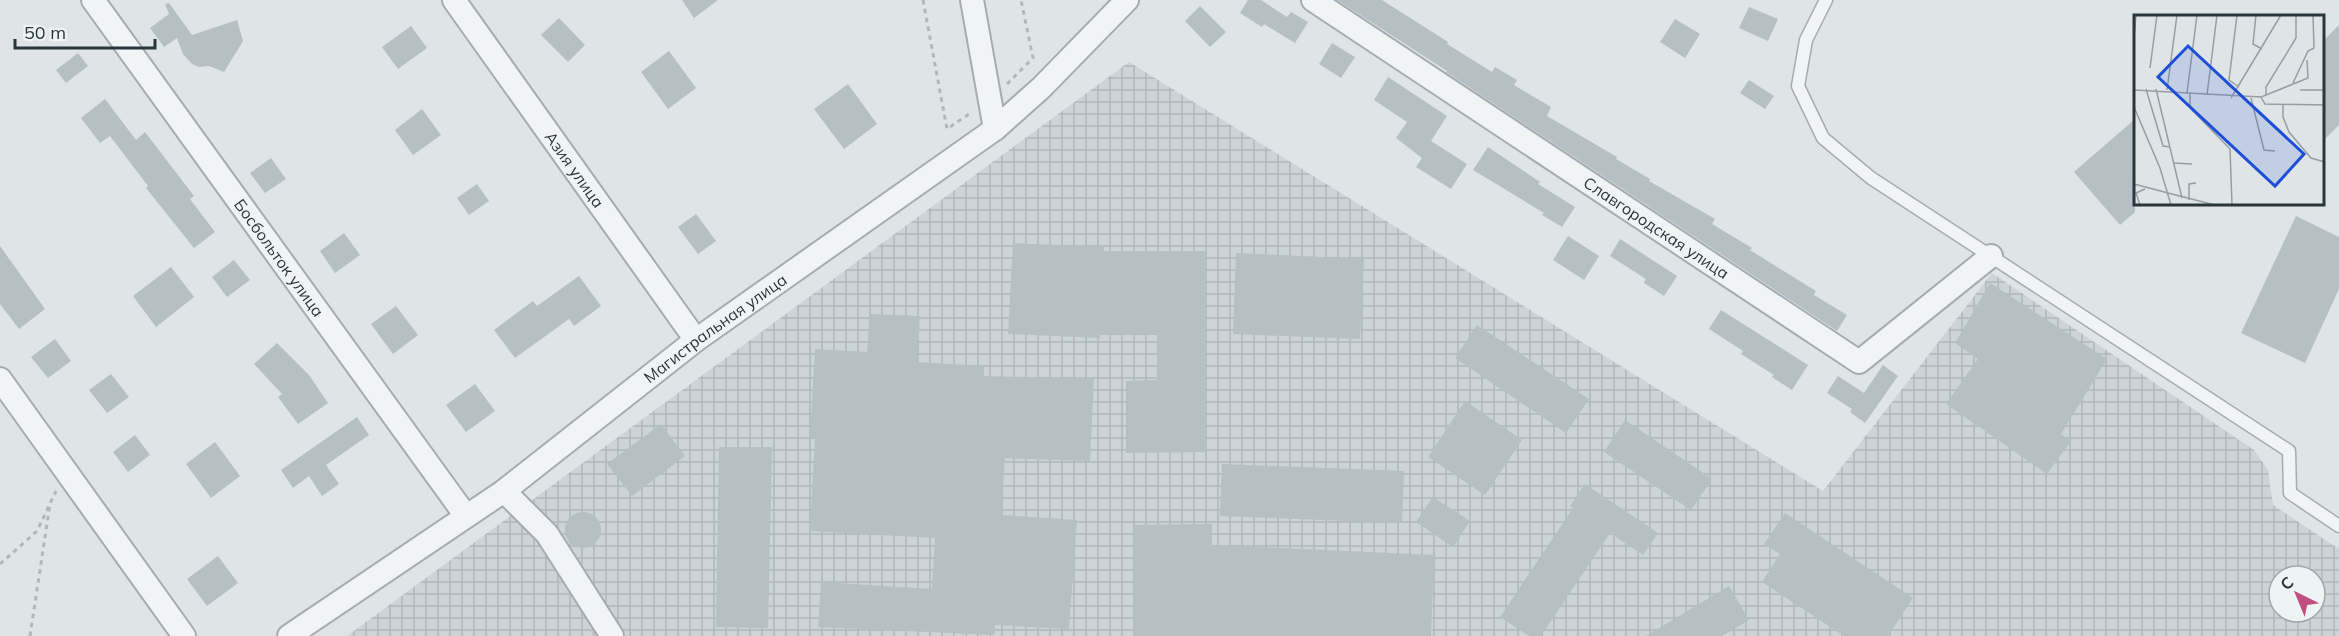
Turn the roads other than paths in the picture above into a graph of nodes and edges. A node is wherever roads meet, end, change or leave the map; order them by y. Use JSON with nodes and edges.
{"nodes":[{"id":1,"x":93,"y":0,"type":"edge"},
{"id":2,"x":454,"y":0,"type":"edge"},
{"id":3,"x":972,"y":0,"type":"edge"},
{"id":4,"x":1127,"y":0,"type":"edge"},
{"id":5,"x":1313,"y":0,"type":"edge"},
{"id":6,"x":1826,"y":0,"type":"edge"},
{"id":7,"x":995,"y":129,"type":"junction"},
{"id":8,"x":1991,"y":256,"type":"junction"},
{"id":9,"x":696,"y":340,"type":"junction"},
{"id":10,"x":0,"y":379,"type":"edge"},
{"id":11,"x":504,"y":491,"type":"junction"},
{"id":12,"x":466,"y":516,"type":"junction"},
{"id":13,"x":2339,"y":526,"type":"edge"},
{"id":14,"x":184,"y":636,"type":"edge"},
{"id":15,"x":289,"y":636,"type":"edge"},
{"id":16,"x":612,"y":636,"type":"edge"}],
"edges":[{"from":1,"to":12,"type":"street","name":"Босбольток улица"},
{"from":2,"to":9,"type":"street","name":"Азия улица"},
{"from":3,"to":7,"type":"street"},
{"from":4,"to":7,"type":"street","name":"Магистральная улица"},
{"from":5,"to":8,"type":"street","name":"Славгородская улица"},
{"from":6,"to":8,"type":"lane"},
{"from":7,"to":9,"type":"street","name":"Магистральная улица"},
{"from":8,"to":13,"type":"lane"},
{"from":9,"to":11,"type":"street","name":"Магистральная улица"},
{"from":10,"to":14,"type":"street"},
{"from":11,"to":12,"type":"street","name":"Магистральная улица"},
{"from":11,"to":16,"type":"street"},
{"from":12,"to":15,"type":"street","name":"Магистральная улица"}]}
